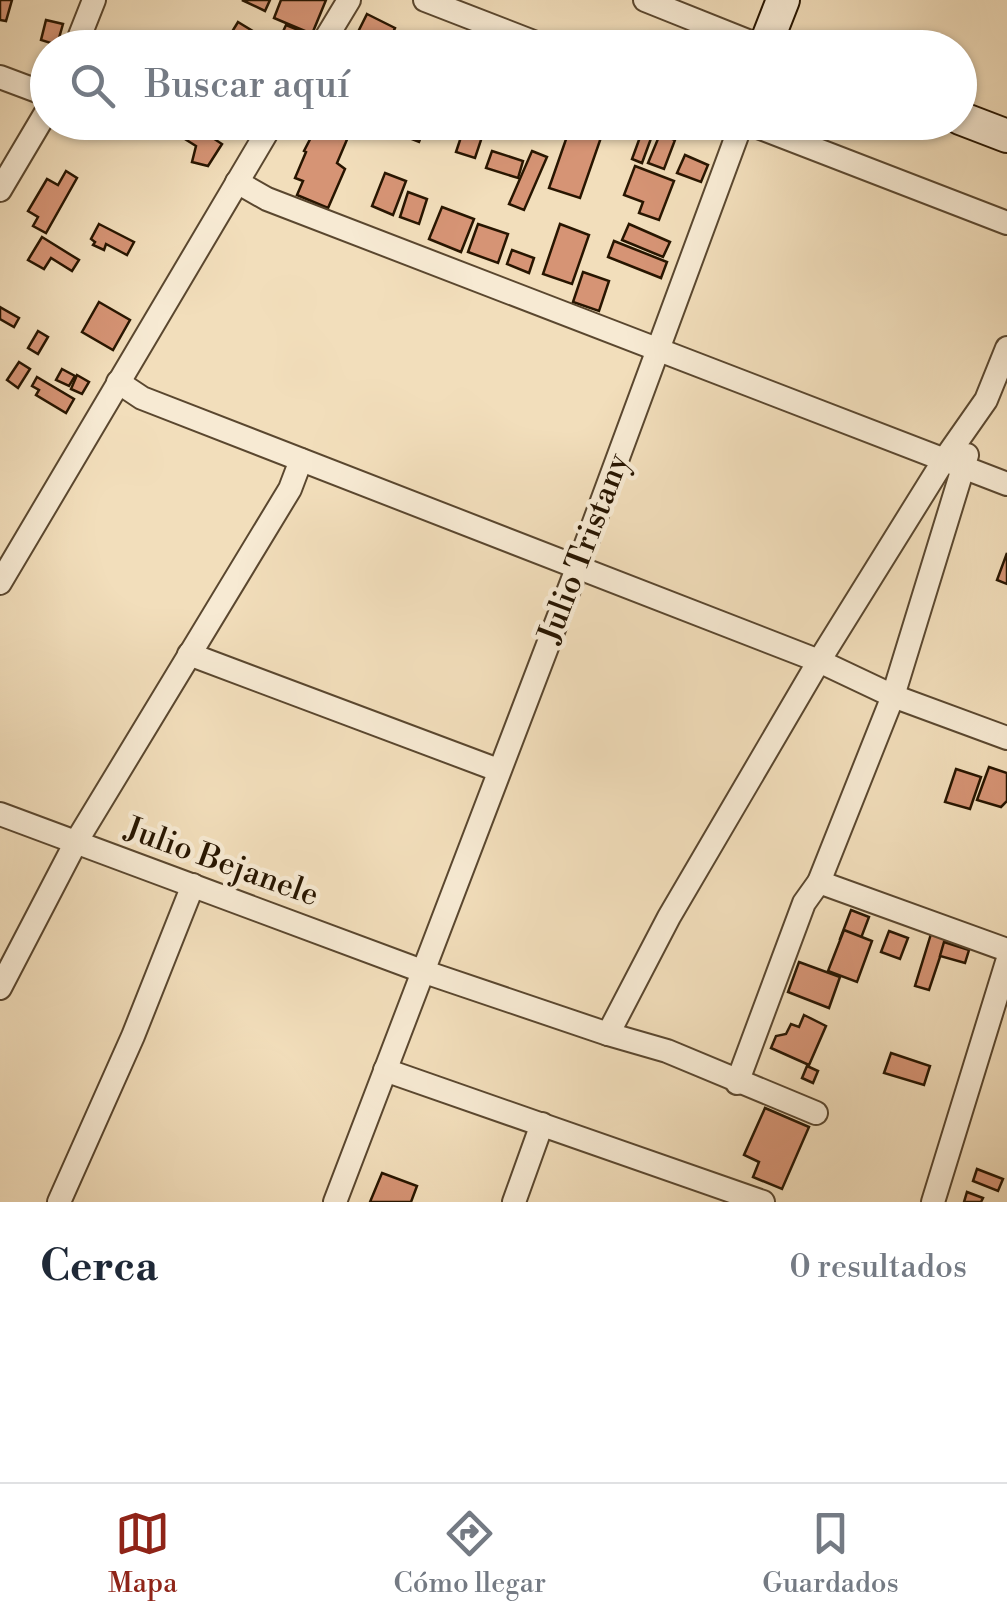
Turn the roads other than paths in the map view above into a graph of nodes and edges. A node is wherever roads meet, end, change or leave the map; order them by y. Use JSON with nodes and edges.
{"nodes":[{"id":1,"x":94,"y":0,"type":"edge"},
{"id":2,"x":349,"y":0,"type":"edge"},
{"id":3,"x":424,"y":0,"type":"edge"},
{"id":4,"x":645,"y":0,"type":"edge"},
{"id":5,"x":782,"y":0,"type":"edge"},
{"id":6,"x":82,"y":30,"type":"edge"},
{"id":7,"x":331,"y":30,"type":"edge"},
{"id":8,"x":502,"y":30,"type":"edge"},
{"id":9,"x":722,"y":30,"type":"edge"},
{"id":10,"x":772,"y":30,"type":"edge"},
{"id":11,"x":0,"y":76,"type":"edge"},
{"id":12,"x":30,"y":88,"type":"edge"},
{"id":13,"x":977,"y":125,"type":"edge"},
{"id":14,"x":1007,"y":136,"type":"edge"},
{"id":15,"x":30,"y":139,"type":"edge"},
{"id":16,"x":263,"y":140,"type":"edge"},
{"id":17,"x":737,"y":140,"type":"edge"},
{"id":18,"x":791,"y":140,"type":"edge"},
{"id":19,"x":237,"y":182,"type":"junction"},
{"id":20,"x":0,"y":190,"type":"edge"},
{"id":21,"x":1007,"y":223,"type":"edge"},
{"id":22,"x":659,"y":348,"type":"junction"},
{"id":23,"x":1007,"y":348,"type":"edge"},
{"id":24,"x":118,"y":382,"type":"junction"},
{"id":25,"x":301,"y":460,"type":"junction"},
{"id":26,"x":953,"y":464,"type":"junction"},
{"id":27,"x":1007,"y":484,"type":"edge"},
{"id":28,"x":578,"y":566,"type":"junction"},
{"id":29,"x":0,"y":583,"type":"edge"},
{"id":30,"x":189,"y":654,"type":"junction"},
{"id":31,"x":820,"y":661,"type":"junction"},
{"id":32,"x":892,"y":696,"type":"junction"},
{"id":33,"x":1007,"y":738,"type":"edge"},
{"id":34,"x":498,"y":770,"type":"junction"},
{"id":35,"x":0,"y":814,"type":"edge"},
{"id":36,"x":76,"y":842,"type":"junction"},
{"id":37,"x":820,"y":882,"type":"junction"},
{"id":38,"x":193,"y":886,"type":"junction"},
{"id":39,"x":1007,"y":950,"type":"edge"},
{"id":40,"x":1007,"y":962,"type":"edge"},
{"id":41,"x":422,"y":971,"type":"junction"},
{"id":42,"x":0,"y":988,"type":"edge"},
{"id":43,"x":608,"y":1034,"type":"junction"},
{"id":44,"x":385,"y":1070,"type":"junction"},
{"id":45,"x":737,"y":1083,"type":"junction"},
{"id":46,"x":816,"y":1113,"type":"dead end"},
{"id":47,"x":542,"y":1124,"type":"junction"},
{"id":48,"x":733,"y":1196,"type":"edge"},
{"id":49,"x":59,"y":1202,"type":"edge"},
{"id":50,"x":335,"y":1202,"type":"edge"},
{"id":51,"x":514,"y":1202,"type":"edge"},
{"id":52,"x":763,"y":1202,"type":"edge"},
{"id":53,"x":933,"y":1202,"type":"edge"}],
"edges":[{"from":1,"to":6,"type":"street"},
{"from":2,"to":7,"type":"street"},
{"from":3,"to":8,"type":"street"},
{"from":4,"to":9,"type":"street"},
{"from":5,"to":10,"type":"main road"},
{"from":11,"to":12,"type":"street"},
{"from":13,"to":14,"type":"main road"},
{"from":15,"to":20,"type":"street"},
{"from":16,"to":19,"type":"street"},
{"from":17,"to":22,"type":"street","name":"Julio Tristany"},
{"from":18,"to":21,"type":"street"},
{"from":19,"to":22,"type":"street"},
{"from":19,"to":24,"type":"street"},
{"from":22,"to":26,"type":"street"},
{"from":22,"to":28,"type":"street","name":"Julio Tristany"},
{"from":23,"to":26,"type":"street"},
{"from":24,"to":25,"type":"street"},
{"from":24,"to":29,"type":"street"},
{"from":25,"to":28,"type":"street"},
{"from":25,"to":30,"type":"street"},
{"from":26,"to":27,"type":"street"},
{"from":26,"to":31,"type":"street"},
{"from":26,"to":32,"type":"street"},
{"from":28,"to":31,"type":"street"},
{"from":28,"to":34,"type":"street","name":"Julio Tristany"},
{"from":30,"to":34,"type":"street"},
{"from":30,"to":36,"type":"street"},
{"from":31,"to":32,"type":"street"},
{"from":31,"to":43,"type":"street"},
{"from":32,"to":33,"type":"street"},
{"from":32,"to":37,"type":"street"},
{"from":34,"to":41,"type":"street","name":"Julio Tristany"},
{"from":35,"to":36,"type":"street","name":"Julio Bejanele"},
{"from":36,"to":38,"type":"street","name":"Julio Bejanele"},
{"from":36,"to":42,"type":"street"},
{"from":37,"to":39,"type":"street"},
{"from":37,"to":45,"type":"street"},
{"from":38,"to":41,"type":"street","name":"Julio Bejanele"},
{"from":38,"to":49,"type":"street"},
{"from":40,"to":53,"type":"street"},
{"from":41,"to":43,"type":"street","name":"Julio Bejanele"},
{"from":41,"to":44,"type":"street","name":"Julio Tristany"},
{"from":43,"to":45,"type":"street","name":"Julio Bejanele"},
{"from":44,"to":47,"type":"street"},
{"from":44,"to":50,"type":"street","name":"Julio Tristany"},
{"from":45,"to":46,"type":"street","name":"Julio Bejanele"},
{"from":47,"to":48,"type":"street"},
{"from":47,"to":51,"type":"street"},
{"from":48,"to":52,"type":"street"}]}
